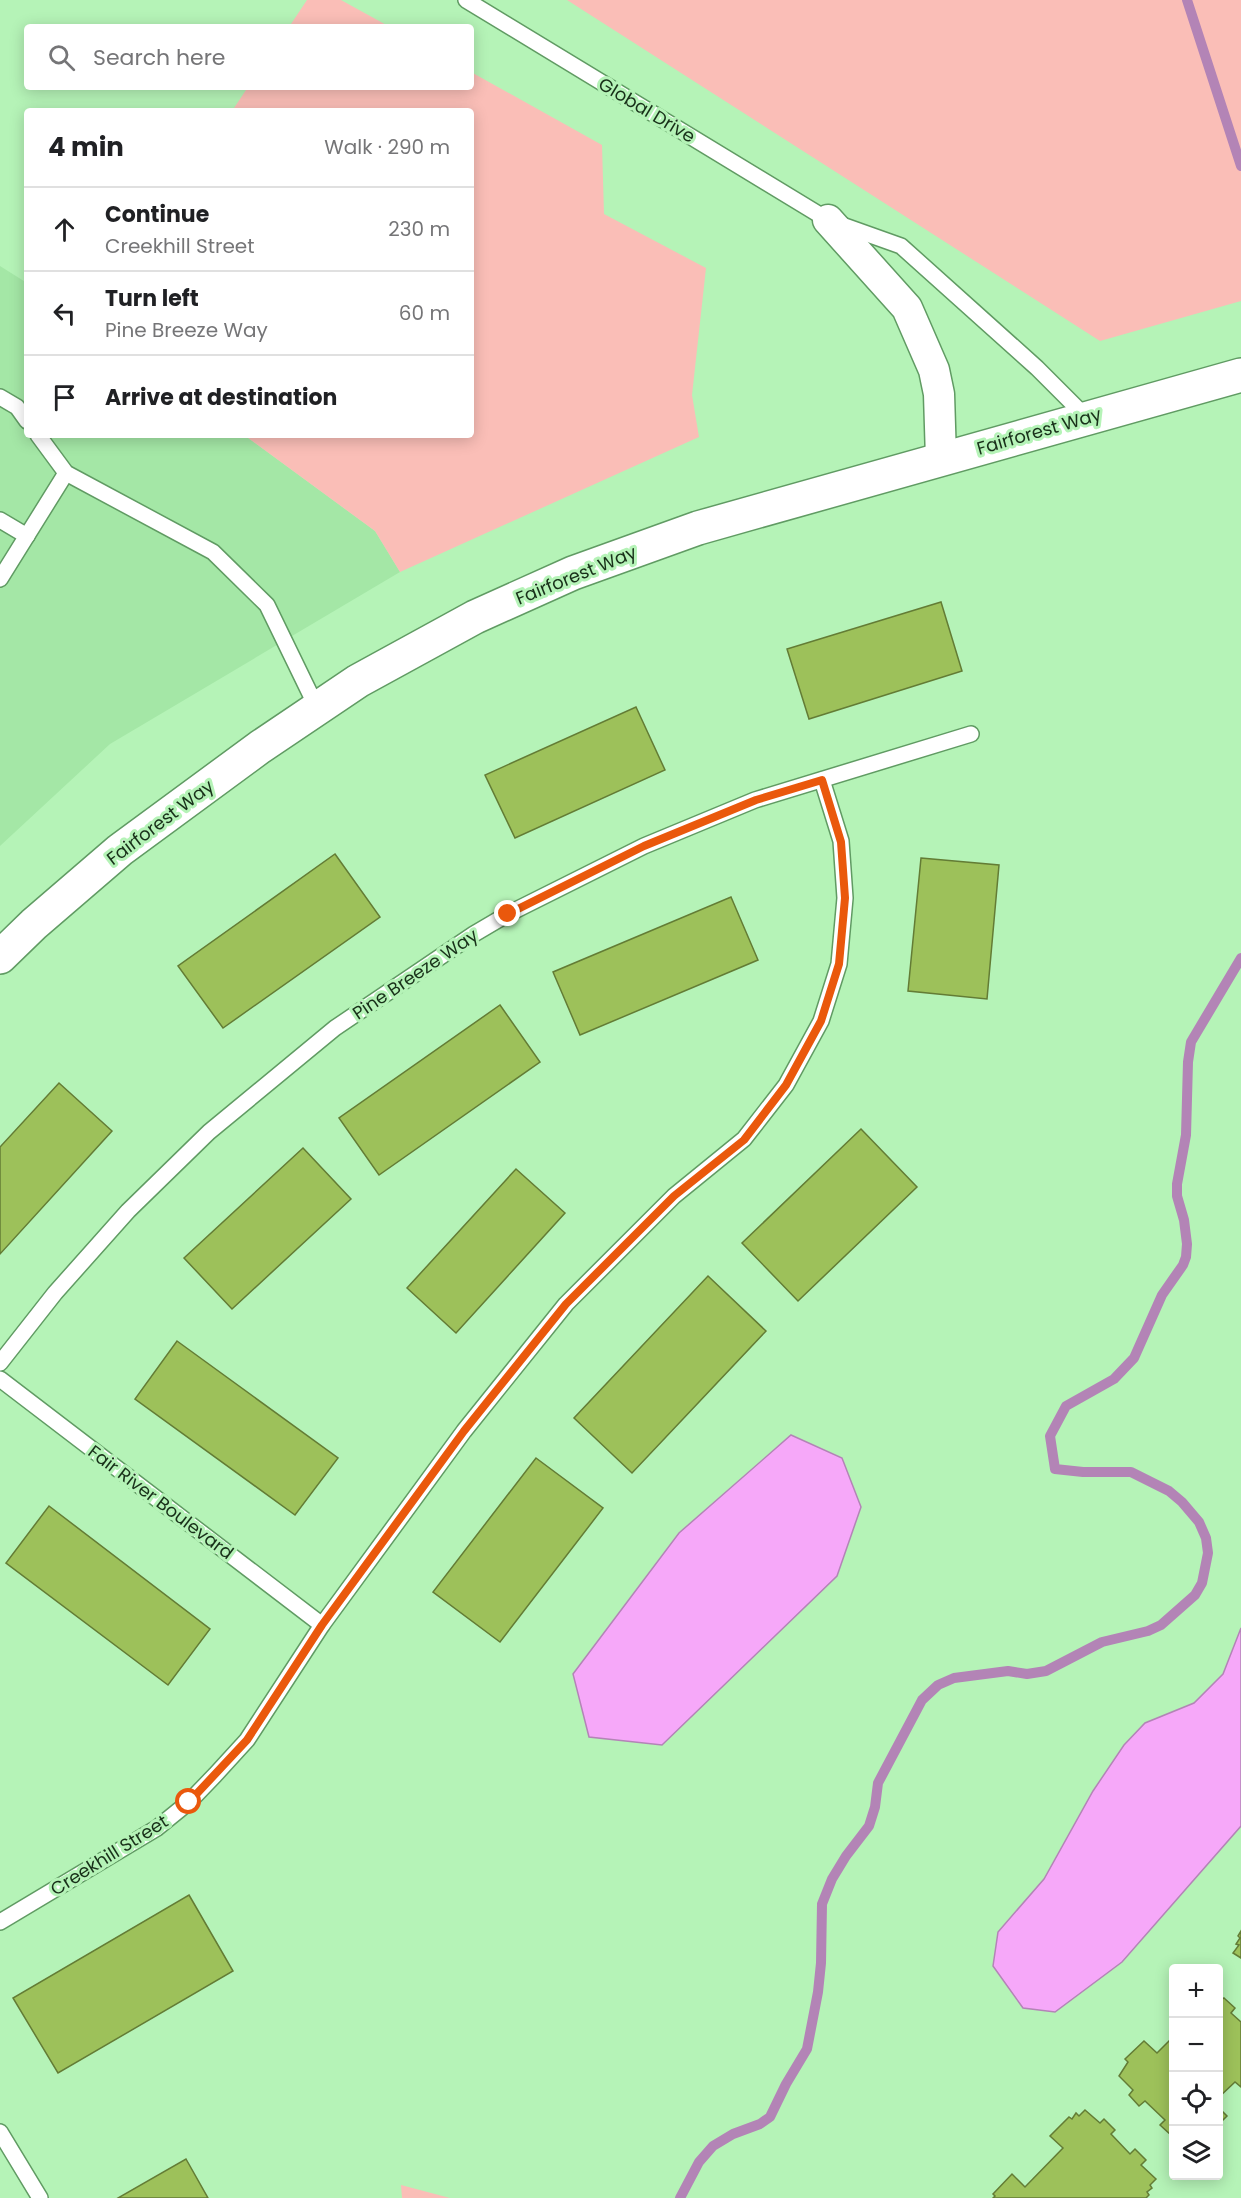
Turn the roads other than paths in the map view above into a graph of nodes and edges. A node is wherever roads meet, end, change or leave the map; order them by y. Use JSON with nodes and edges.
{"nodes":[{"id":1,"x":466,"y":0,"type":"edge"},
{"id":2,"x":828,"y":220,"type":"junction"},
{"id":3,"x":1241,"y":375,"type":"edge"},
{"id":4,"x":0,"y":397,"type":"edge"},
{"id":5,"x":24,"y":417,"type":"edge"},
{"id":6,"x":1087,"y":417,"type":"junction"},
{"id":7,"x":40,"y":438,"type":"edge"},
{"id":8,"x":941,"y":459,"type":"junction"},
{"id":9,"x":66,"y":473,"type":"junction"},
{"id":10,"x":0,"y":519,"type":"edge"},
{"id":11,"x":27,"y":536,"type":"junction"},
{"id":12,"x":0,"y":579,"type":"edge"},
{"id":13,"x":317,"y":708,"type":"junction"},
{"id":14,"x":971,"y":734,"type":"dead end"},
{"id":15,"x":822,"y":780,"type":"junction"},
{"id":16,"x":0,"y":957,"type":"edge"},
{"id":17,"x":0,"y":1364,"type":"edge"},
{"id":18,"x":0,"y":1379,"type":"edge"},
{"id":19,"x":322,"y":1625,"type":"junction"},
{"id":20,"x":0,"y":1922,"type":"edge"},
{"id":21,"x":0,"y":2132,"type":"edge"},
{"id":22,"x":40,"y":2198,"type":"edge"}],
"edges":[{"from":1,"to":2,"type":"lane","name":"Global Drive"},
{"from":2,"to":6,"type":"lane","name":"Global Drive"},
{"from":2,"to":8,"type":"street","name":"Global Drive"},
{"from":3,"to":6,"type":"main road","name":"Fairforest Way"},
{"from":4,"to":5,"type":"lane"},
{"from":6,"to":8,"type":"main road","name":"Fairforest Way"},
{"from":7,"to":9,"type":"lane"},
{"from":8,"to":13,"type":"main road","name":"Fairforest Way"},
{"from":9,"to":11,"type":"lane"},
{"from":9,"to":13,"type":"lane"},
{"from":10,"to":11,"type":"lane"},
{"from":11,"to":12,"type":"lane"},
{"from":13,"to":16,"type":"main road","name":"Fairforest Way"},
{"from":14,"to":15,"type":"lane","name":"Pine Breeze Way"},
{"from":15,"to":17,"type":"lane","name":"Pine Breeze Way"},
{"from":15,"to":19,"type":"lane","name":"Creekhill Street"},
{"from":18,"to":19,"type":"lane","name":"Fair River Boulevard"},
{"from":19,"to":20,"type":"lane","name":"Creekhill Street"},
{"from":21,"to":22,"type":"lane"}]}
